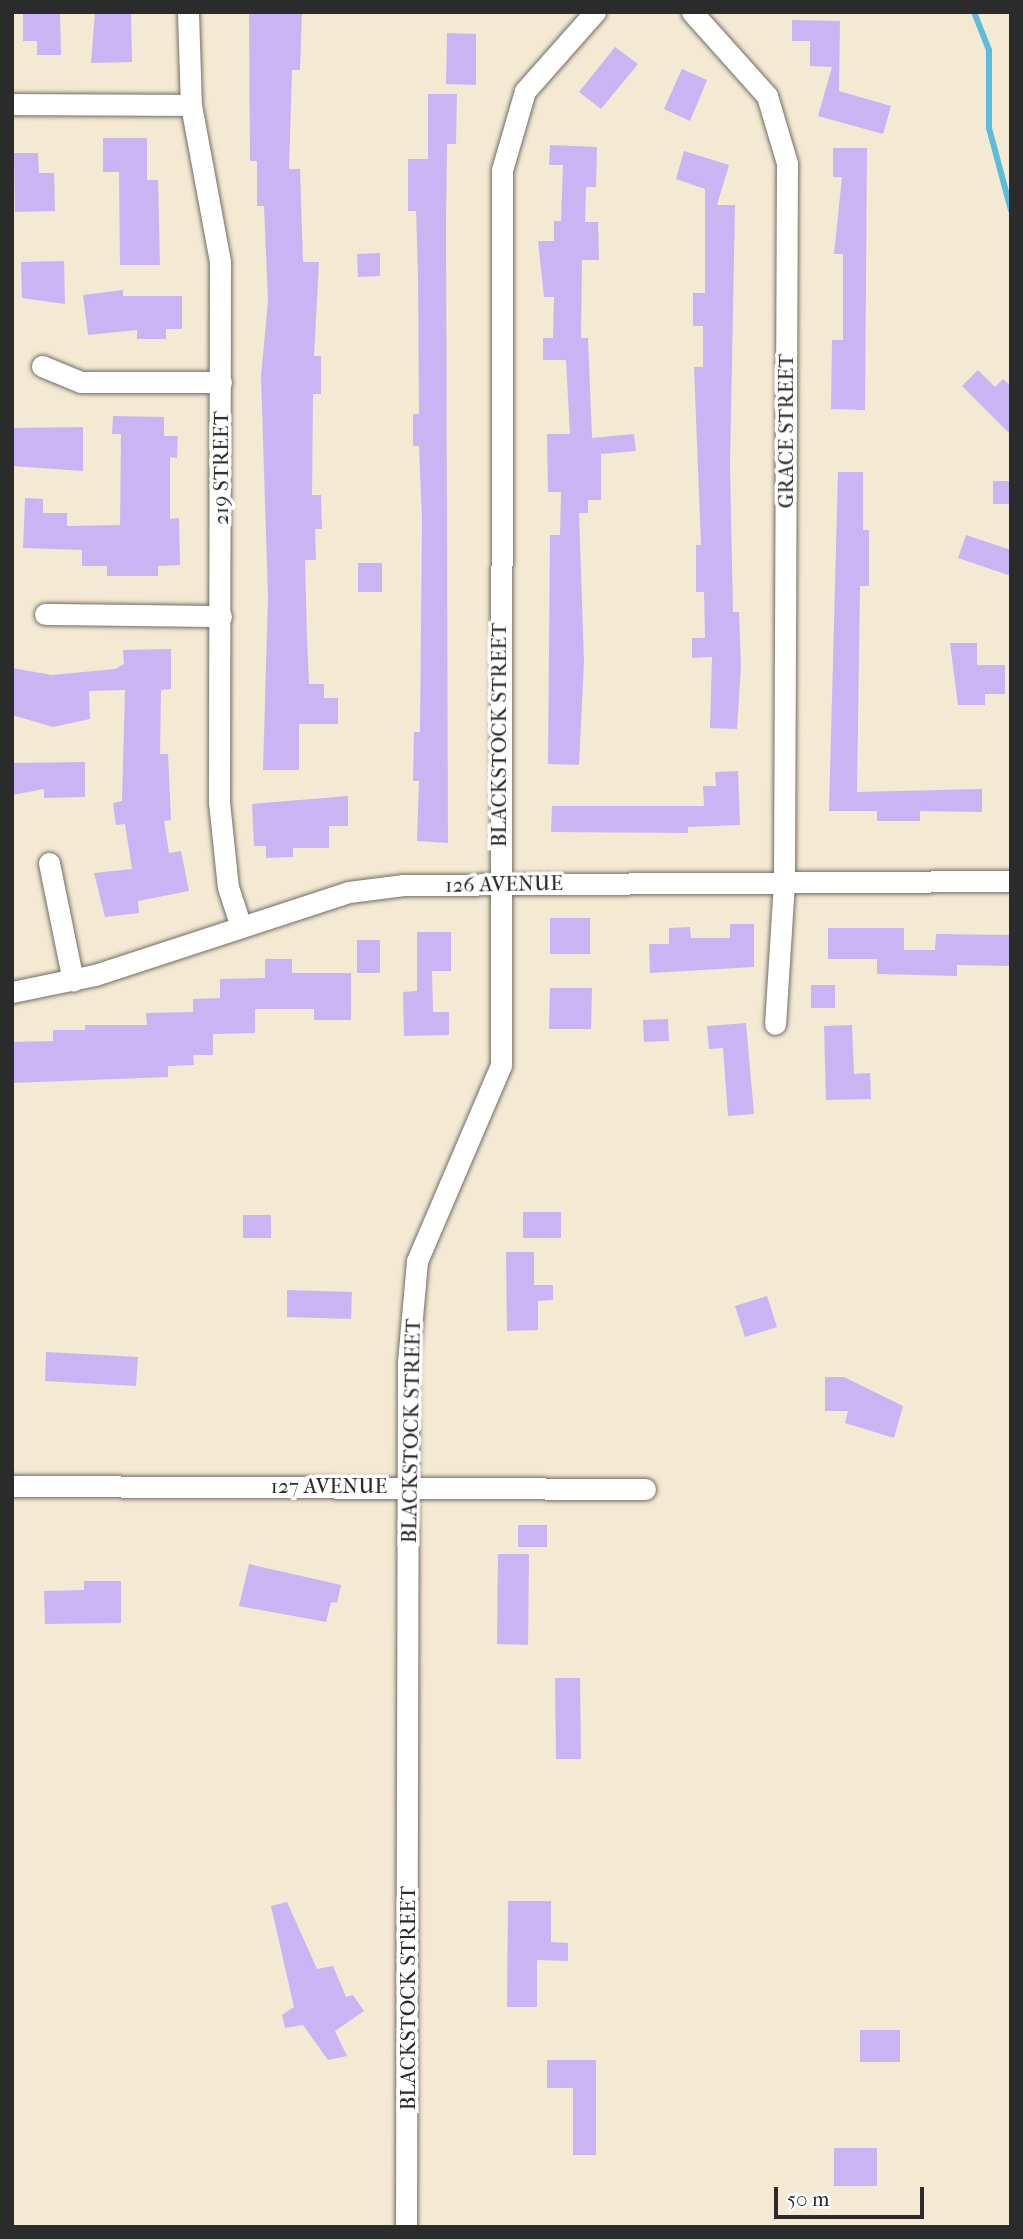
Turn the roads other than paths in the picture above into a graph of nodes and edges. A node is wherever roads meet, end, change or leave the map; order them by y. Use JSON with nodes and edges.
{"nodes":[{"id":1,"x":188,"y":12,"type":"edge"},
{"id":2,"x":595,"y":12,"type":"edge"},
{"id":3,"x":692,"y":12,"type":"edge"},
{"id":4,"x":12,"y":104,"type":"edge"},
{"id":5,"x":191,"y":106,"type":"junction"},
{"id":6,"x":42,"y":366,"type":"dead end"},
{"id":7,"x":221,"y":382,"type":"junction"},
{"id":8,"x":45,"y":614,"type":"dead end"},
{"id":9,"x":220,"y":616,"type":"junction"},
{"id":10,"x":49,"y":863,"type":"dead end"},
{"id":11,"x":1011,"y":881,"type":"edge"},
{"id":12,"x":784,"y":882,"type":"junction"},
{"id":13,"x":498,"y":884,"type":"junction"},
{"id":14,"x":240,"y":924,"type":"junction"},
{"id":15,"x":73,"y":981,"type":"junction"},
{"id":16,"x":12,"y":992,"type":"edge"},
{"id":17,"x":775,"y":1024,"type":"dead end"},
{"id":18,"x":12,"y":1486,"type":"edge"},
{"id":19,"x":411,"y":1486,"type":"junction"},
{"id":20,"x":645,"y":1489,"type":"dead end"},
{"id":21,"x":406,"y":2227,"type":"edge"}],
"edges":[{"from":1,"to":5,"type":"street","name":"219 STREET"},
{"from":2,"to":13,"type":"street","name":"BLACKSTOCK STREET"},
{"from":3,"to":12,"type":"street","name":"GRACE STREET"},
{"from":4,"to":5,"type":"street"},
{"from":5,"to":7,"type":"street","name":"219 STREET"},
{"from":6,"to":7,"type":"street"},
{"from":7,"to":9,"type":"street","name":"219 STREET"},
{"from":8,"to":9,"type":"street"},
{"from":9,"to":14,"type":"street","name":"219 STREET"},
{"from":10,"to":15,"type":"street"},
{"from":11,"to":12,"type":"street","name":"126 AVENUE"},
{"from":12,"to":13,"type":"street","name":"126 AVENUE"},
{"from":12,"to":17,"type":"street","name":"GRACE STREET"},
{"from":13,"to":14,"type":"street","name":"126 AVENUE"},
{"from":13,"to":19,"type":"street","name":"BLACKSTOCK STREET"},
{"from":14,"to":15,"type":"street","name":"126 AVENUE"},
{"from":15,"to":16,"type":"street","name":"126 AVENUE"},
{"from":18,"to":19,"type":"street","name":"127 AVENUE"},
{"from":19,"to":20,"type":"street","name":"127 AVENUE"},
{"from":19,"to":21,"type":"street","name":"BLACKSTOCK STREET"}]}
